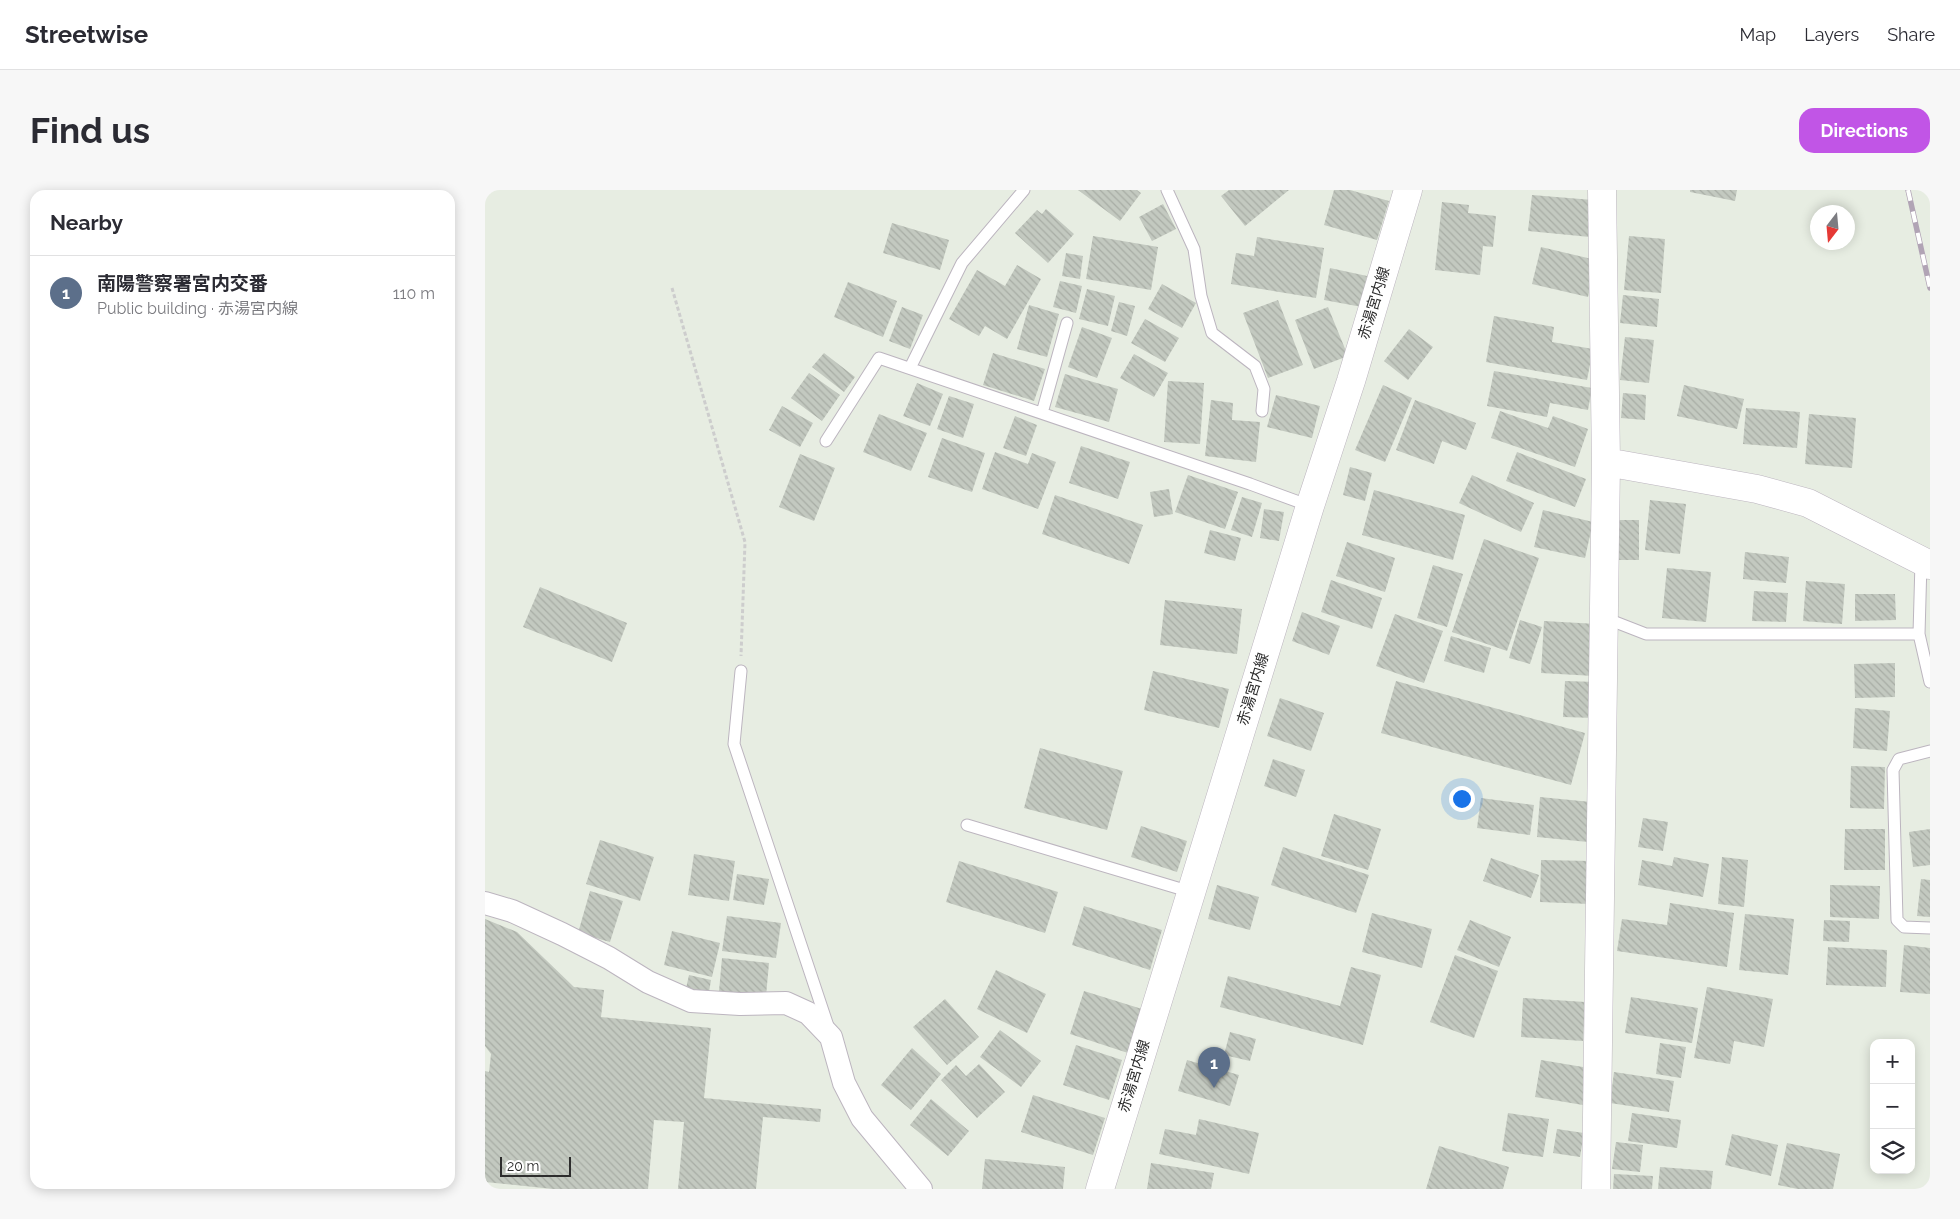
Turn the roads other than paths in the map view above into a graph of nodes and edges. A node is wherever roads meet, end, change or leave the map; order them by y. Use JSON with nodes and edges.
{"nodes":[{"id":1,"x":1024,"y":190,"type":"edge"},
{"id":2,"x":1167,"y":190,"type":"edge"},
{"id":3,"x":1408,"y":190,"type":"edge"},
{"id":4,"x":1602,"y":190,"type":"edge"},
{"id":5,"x":1067,"y":323,"type":"dead end"},
{"id":6,"x":910,"y":368,"type":"junction"},
{"id":7,"x":1262,"y":411,"type":"dead end"},
{"id":8,"x":1042,"y":413,"type":"junction"},
{"id":9,"x":825,"y":441,"type":"dead end"},
{"id":10,"x":1606,"y":462,"type":"junction"},
{"id":11,"x":1310,"y":506,"type":"junction"},
{"id":12,"x":1925,"y":563,"type":"edge"},
{"id":13,"x":1605,"y":618,"type":"junction"},
{"id":14,"x":1919,"y":634,"type":"junction"},
{"id":15,"x":741,"y":671,"type":"road end"},
{"id":16,"x":1930,"y":682,"type":"edge"},
{"id":17,"x":1930,"y":751,"type":"edge"},
{"id":18,"x":967,"y":825,"type":"dead end"},
{"id":19,"x":1191,"y":892,"type":"junction"},
{"id":20,"x":485,"y":903,"type":"edge"},
{"id":21,"x":1930,"y":928,"type":"edge"},
{"id":22,"x":831,"y":1037,"type":"junction"},
{"id":23,"x":921,"y":1189,"type":"edge"},
{"id":24,"x":1100,"y":1189,"type":"edge"},
{"id":25,"x":1596,"y":1189,"type":"edge"}],
"edges":[{"from":1,"to":6,"type":"lane"},
{"from":2,"to":7,"type":"lane"},
{"from":3,"to":11,"type":"street","name":"赤湯宮内線"},
{"from":4,"to":10,"type":"street"},
{"from":5,"to":8,"type":"lane"},
{"from":6,"to":8,"type":"lane"},
{"from":6,"to":9,"type":"lane"},
{"from":8,"to":11,"type":"lane"},
{"from":10,"to":12,"type":"street"},
{"from":10,"to":13,"type":"street"},
{"from":11,"to":19,"type":"street","name":"赤湯宮内線"},
{"from":12,"to":14,"type":"lane"},
{"from":13,"to":14,"type":"lane"},
{"from":13,"to":25,"type":"street"},
{"from":14,"to":16,"type":"lane"},
{"from":15,"to":22,"type":"lane"},
{"from":17,"to":21,"type":"lane"},
{"from":18,"to":19,"type":"lane"},
{"from":19,"to":24,"type":"street","name":"赤湯宮内線"},
{"from":20,"to":22,"type":"street"},
{"from":22,"to":23,"type":"street"}]}
